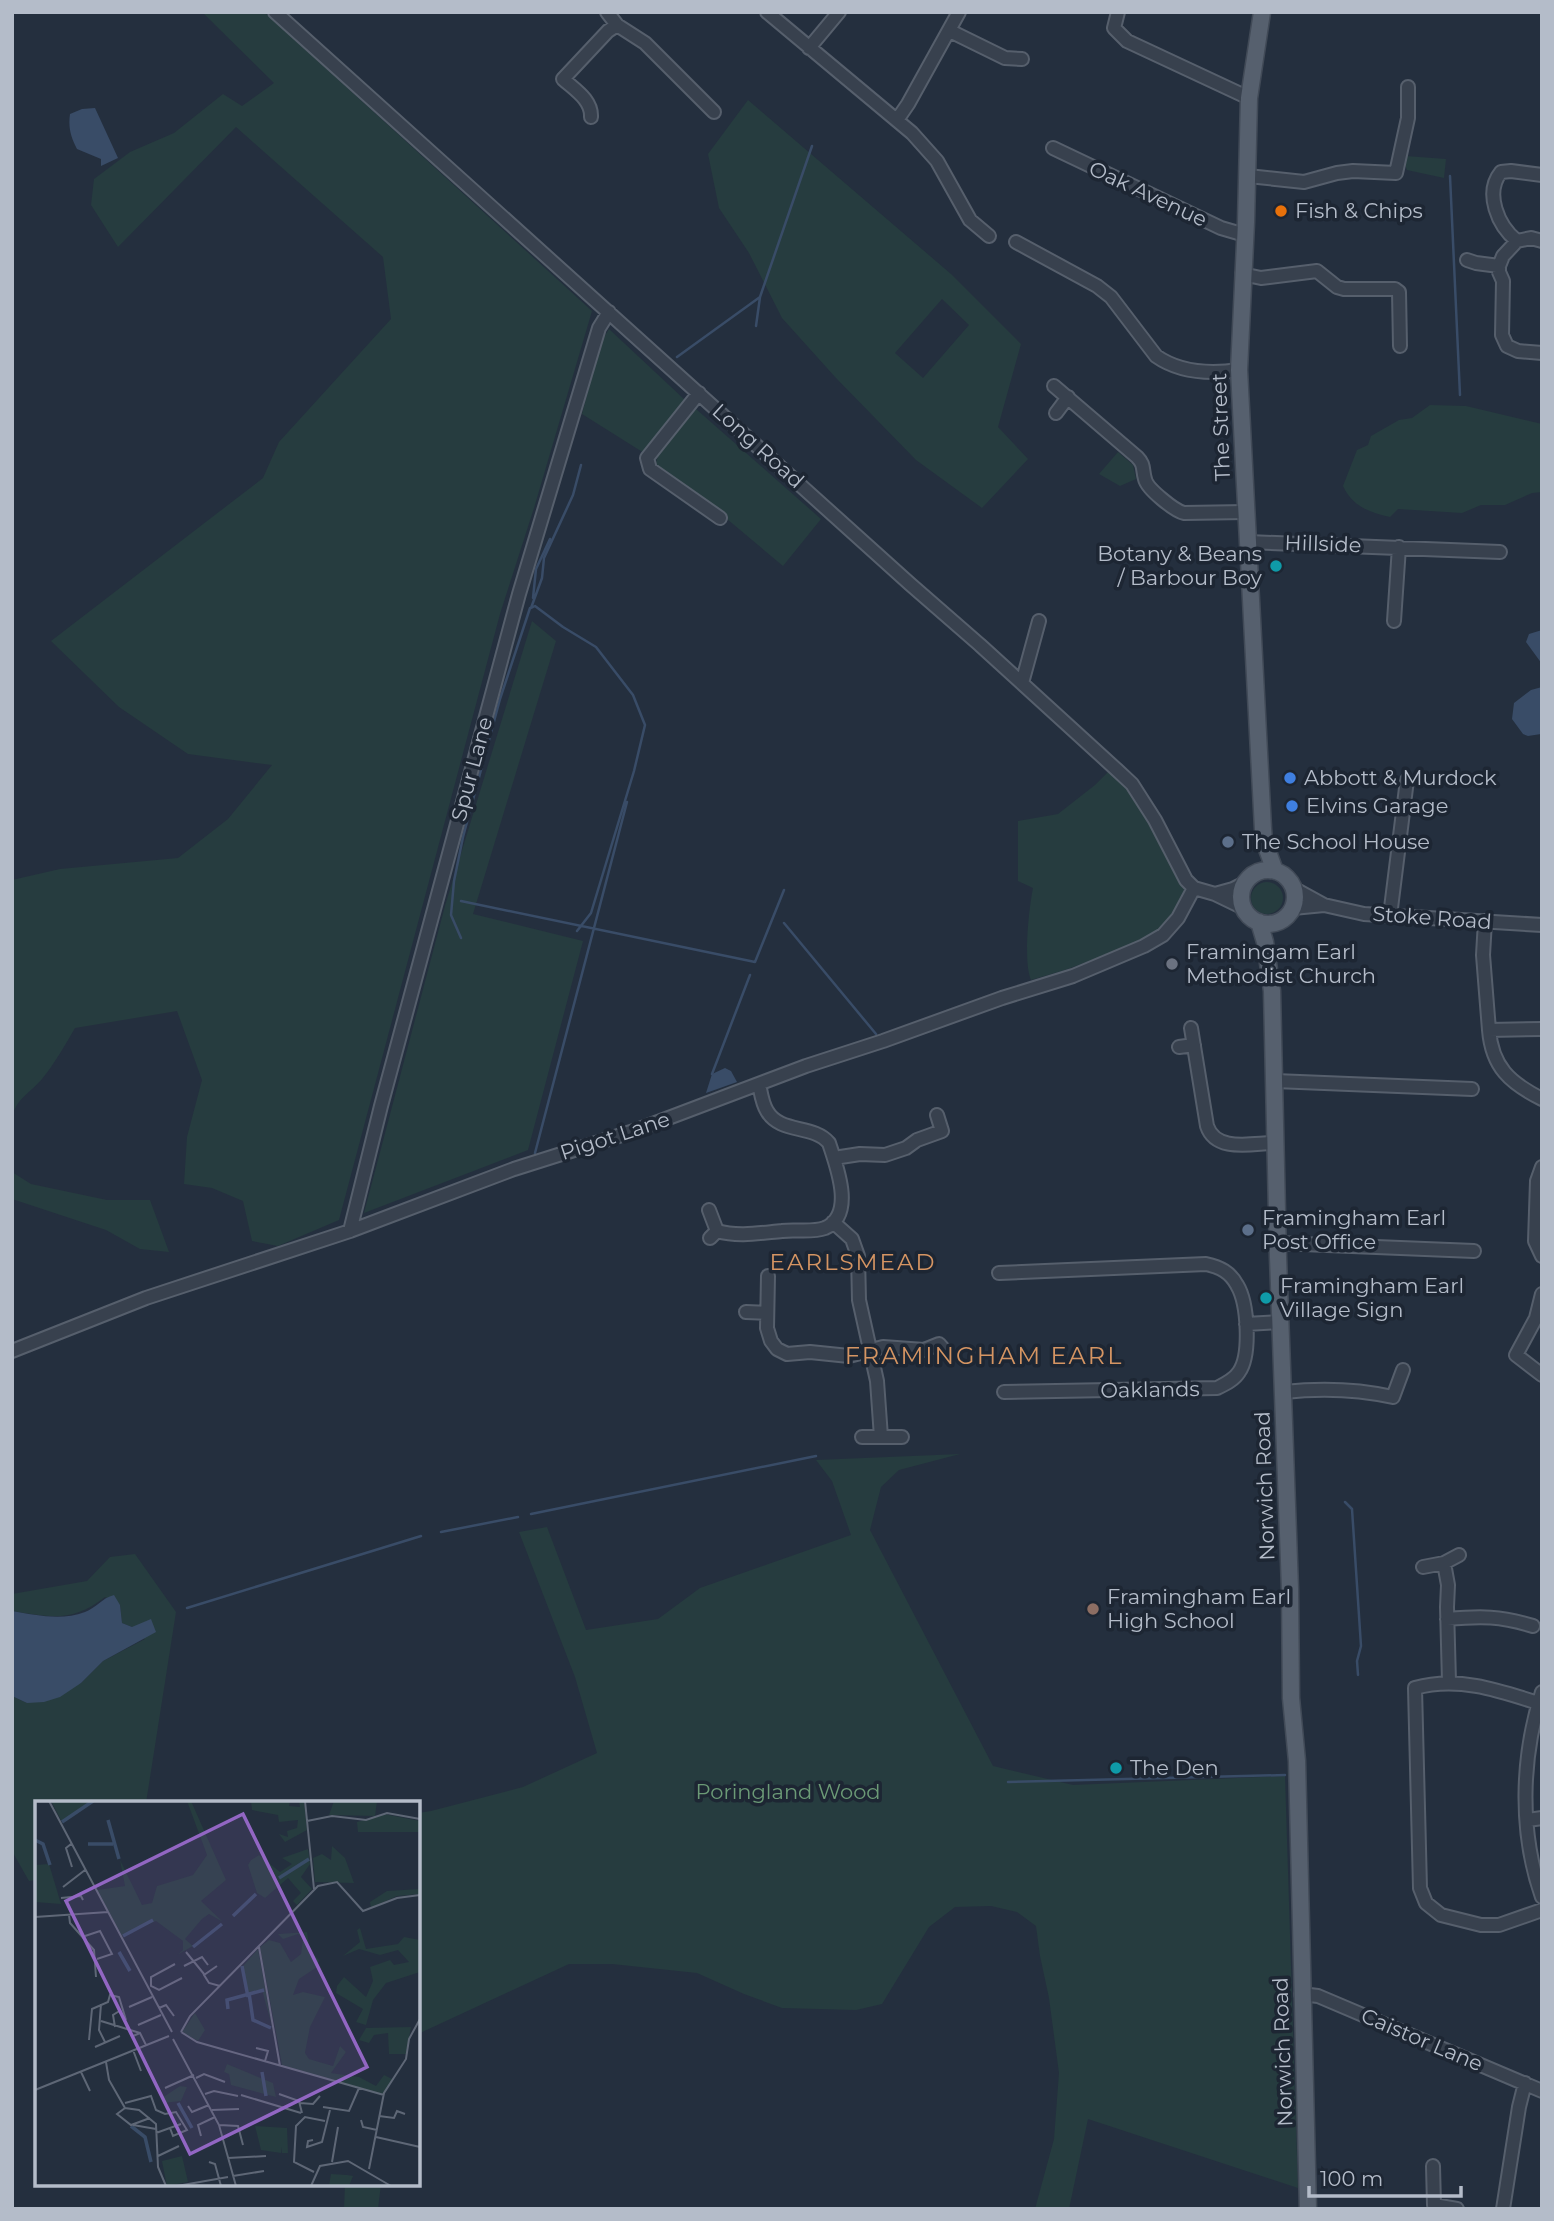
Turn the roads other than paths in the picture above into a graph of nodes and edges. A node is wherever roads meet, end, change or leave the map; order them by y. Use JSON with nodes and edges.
{"nodes":[{"id":1,"x":275,"y":12,"type":"edge"},
{"id":2,"x":607,"y":12,"type":"edge"},
{"id":3,"x":767,"y":12,"type":"edge"},
{"id":4,"x":839,"y":12,"type":"edge"},
{"id":5,"x":959,"y":12,"type":"edge"},
{"id":6,"x":1118,"y":12,"type":"edge"},
{"id":7,"x":1262,"y":12,"type":"edge"},
{"id":8,"x":617,"y":26,"type":"junction"},
{"id":9,"x":950,"y":31,"type":"junction"},
{"id":10,"x":809,"y":48,"type":"junction"},
{"id":11,"x":1022,"y":59,"type":"dead end"},
{"id":12,"x":1408,"y":87,"type":"dead end"},
{"id":13,"x":1249,"y":98,"type":"junction"},
{"id":14,"x":714,"y":112,"type":"dead end"},
{"id":15,"x":591,"y":117,"type":"dead end"},
{"id":16,"x":897,"y":120,"type":"junction"},
{"id":17,"x":1053,"y":148,"type":"dead end"},
{"id":18,"x":1542,"y":175,"type":"edge"},
{"id":19,"x":1248,"y":176,"type":"junction"},
{"id":20,"x":1245,"y":235,"type":"junction"},
{"id":21,"x":989,"y":236,"type":"dead end"},
{"id":22,"x":1517,"y":241,"type":"junction"},
{"id":23,"x":1542,"y":241,"type":"edge"},
{"id":24,"x":1016,"y":242,"type":"dead end"},
{"id":25,"x":1467,"y":260,"type":"dead end"},
{"id":26,"x":1499,"y":266,"type":"junction"},
{"id":27,"x":1242,"y":274,"type":"junction"},
{"id":28,"x":609,"y":312,"type":"junction"},
{"id":29,"x":1401,"y":346,"type":"dead end"},
{"id":30,"x":1542,"y":354,"type":"edge"},
{"id":31,"x":1239,"y":370,"type":"junction"},
{"id":32,"x":1054,"y":386,"type":"dead end"},
{"id":33,"x":699,"y":393,"type":"junction"},
{"id":34,"x":1068,"y":397,"type":"junction"},
{"id":35,"x":1056,"y":413,"type":"dead end"},
{"id":36,"x":1245,"y":512,"type":"junction"},
{"id":37,"x":720,"y":518,"type":"dead end"},
{"id":38,"x":1248,"y":542,"type":"junction"},
{"id":39,"x":1399,"y":547,"type":"junction"},
{"id":40,"x":1500,"y":552,"type":"dead end"},
{"id":41,"x":1039,"y":621,"type":"dead end"},
{"id":42,"x":1394,"y":621,"type":"dead end"},
{"id":43,"x":1022,"y":683,"type":"junction"},
{"id":44,"x":1406,"y":780,"type":"dead end"},
{"id":45,"x":1264,"y":841,"type":"junction"},
{"id":46,"x":1275,"y":871,"type":"junction"},
{"id":47,"x":1250,"y":878,"type":"junction"},
{"id":48,"x":1194,"y":888,"type":"junction"},
{"id":49,"x":1293,"y":888,"type":"junction"},
{"id":50,"x":1216,"y":894,"type":"junction"},
{"id":51,"x":1324,"y":905,"type":"junction"},
{"id":52,"x":1244,"y":908,"type":"junction"},
{"id":53,"x":1288,"y":913,"type":"junction"},
{"id":54,"x":1390,"y":916,"type":"junction"},
{"id":55,"x":1485,"y":921,"type":"junction"},
{"id":56,"x":1259,"y":922,"type":"junction"},
{"id":57,"x":1542,"y":925,"type":"edge"},
{"id":58,"x":1270,"y":971,"type":"junction"},
{"id":59,"x":1191,"y":1028,"type":"dead end"},
{"id":60,"x":1542,"y":1029,"type":"edge"},
{"id":61,"x":1489,"y":1030,"type":"junction"},
{"id":62,"x":1194,"y":1045,"type":"junction"},
{"id":63,"x":1179,"y":1047,"type":"dead end"},
{"id":64,"x":1275,"y":1081,"type":"junction"},
{"id":65,"x":759,"y":1084,"type":"junction"},
{"id":66,"x":1472,"y":1089,"type":"dead end"},
{"id":67,"x":1542,"y":1099,"type":"edge"},
{"id":68,"x":937,"y":1115,"type":"dead end"},
{"id":69,"x":1275,"y":1143,"type":"junction"},
{"id":70,"x":834,"y":1158,"type":"junction"},
{"id":71,"x":1542,"y":1167,"type":"edge"},
{"id":72,"x":709,"y":1210,"type":"dead end"},
{"id":73,"x":833,"y":1222,"type":"junction"},
{"id":74,"x":350,"y":1231,"type":"junction"},
{"id":75,"x":1278,"y":1243,"type":"junction"},
{"id":76,"x":1474,"y":1251,"type":"dead end"},
{"id":77,"x":1542,"y":1256,"type":"edge"},
{"id":78,"x":999,"y":1273,"type":"dead end"},
{"id":79,"x":768,"y":1276,"type":"dead end"},
{"id":80,"x":1542,"y":1294,"type":"edge"},
{"id":81,"x":746,"y":1312,"type":"dead end"},
{"id":82,"x":766,"y":1313,"type":"junction"},
{"id":83,"x":1281,"y":1322,"type":"junction"},
{"id":84,"x":1246,"y":1324,"type":"junction"},
{"id":85,"x":940,"y":1345,"type":"dead end"},
{"id":86,"x":12,"y":1351,"type":"edge"},
{"id":87,"x":872,"y":1352,"type":"junction"},
{"id":88,"x":1403,"y":1370,"type":"dead end"},
{"id":89,"x":1542,"y":1375,"type":"edge"},
{"id":90,"x":1004,"y":1392,"type":"dead end"},
{"id":91,"x":1283,"y":1392,"type":"junction"},
{"id":92,"x":1393,"y":1397,"type":"junction"},
{"id":93,"x":1392,"y":1411,"type":"dead end"},
{"id":94,"x":862,"y":1437,"type":"dead end"},
{"id":95,"x":881,"y":1437,"type":"junction"},
{"id":96,"x":902,"y":1437,"type":"dead end"},
{"id":97,"x":1459,"y":1555,"type":"dead end"},
{"id":98,"x":1444,"y":1563,"type":"junction"},
{"id":99,"x":1423,"y":1567,"type":"dead end"},
{"id":100,"x":1447,"y":1619,"type":"junction"},
{"id":101,"x":1533,"y":1626,"type":"dead end"},
{"id":102,"x":1449,"y":1682,"type":"junction"},
{"id":103,"x":1540,"y":1698,"type":"edge"},
{"id":104,"x":1542,"y":1818,"type":"edge"},
{"id":105,"x":1528,"y":1820,"type":"junction"},
{"id":106,"x":1542,"y":1897,"type":"edge"},
{"id":107,"x":1542,"y":1910,"type":"edge"},
{"id":108,"x":1301,"y":1994,"type":"junction"},
{"id":109,"x":1525,"y":2083,"type":"junction"},
{"id":110,"x":1542,"y":2091,"type":"edge"},
{"id":111,"x":1433,"y":2166,"type":"dead end"},
{"id":112,"x":1434,"y":2207,"type":"edge"},
{"id":113,"x":1308,"y":2209,"type":"edge"},
{"id":114,"x":1457,"y":2209,"type":"edge"},
{"id":115,"x":1503,"y":2209,"type":"edge"}],
"edges":[{"from":1,"to":28,"type":"street","name":"Long Road"},
{"from":2,"to":8,"type":"street"},
{"from":3,"to":10,"type":"street"},
{"from":4,"to":10,"type":"street"},
{"from":5,"to":9,"type":"street"},
{"from":6,"to":13,"type":"street"},
{"from":7,"to":13,"type":"main road","name":"The Street"},
{"from":8,"to":14,"type":"street"},
{"from":8,"to":15,"type":"street"},
{"from":9,"to":11,"type":"street"},
{"from":9,"to":16,"type":"street"},
{"from":10,"to":16,"type":"street"},
{"from":12,"to":19,"type":"street"},
{"from":13,"to":19,"type":"main road","name":"The Street"},
{"from":16,"to":21,"type":"street"},
{"from":17,"to":20,"type":"street","name":"Oak Avenue"},
{"from":18,"to":22,"type":"street"},
{"from":19,"to":20,"type":"main road","name":"The Street"},
{"from":20,"to":27,"type":"main road","name":"The Street"},
{"from":22,"to":23,"type":"street"},
{"from":22,"to":26,"type":"street"},
{"from":24,"to":31,"type":"street"},
{"from":25,"to":26,"type":"street"},
{"from":26,"to":30,"type":"street"},
{"from":27,"to":29,"type":"street"},
{"from":27,"to":31,"type":"main road","name":"The Street"},
{"from":28,"to":33,"type":"street","name":"Long Road"},
{"from":28,"to":74,"type":"street","name":"Spur Lane"},
{"from":31,"to":36,"type":"main road","name":"The Street"},
{"from":32,"to":34,"type":"street"},
{"from":33,"to":37,"type":"street"},
{"from":33,"to":43,"type":"street","name":"Long Road"},
{"from":34,"to":35,"type":"street"},
{"from":34,"to":36,"type":"street"},
{"from":36,"to":38,"type":"main road","name":"The Street"},
{"from":38,"to":39,"type":"street","name":"Hillside"},
{"from":38,"to":45,"type":"main road","name":"The Street"},
{"from":39,"to":40,"type":"street","name":"Hillside"},
{"from":39,"to":42,"type":"street"},
{"from":41,"to":43,"type":"street"},
{"from":43,"to":48,"type":"street","name":"Long Road"},
{"from":44,"to":54,"type":"street"},
{"from":45,"to":46,"type":"main road","name":"The Street"},
{"from":45,"to":47,"type":"main road","name":"The Street"},
{"from":46,"to":47,"type":"main road"},
{"from":46,"to":49,"type":"main road","name":"The Street"},
{"from":47,"to":50,"type":"street"},
{"from":47,"to":52,"type":"main road","name":"The Street"},
{"from":48,"to":50,"type":"street"},
{"from":48,"to":65,"type":"street","name":"Pigot Lane"},
{"from":49,"to":51,"type":"street","name":"Stoke Road"},
{"from":49,"to":53,"type":"main road"},
{"from":50,"to":52,"type":"street"},
{"from":51,"to":53,"type":"street","name":"Stoke Road"},
{"from":51,"to":54,"type":"street","name":"Stoke Road"},
{"from":52,"to":56,"type":"main road"},
{"from":53,"to":56,"type":"main road"},
{"from":53,"to":58,"type":"main road","name":"Norwich Road"},
{"from":54,"to":55,"type":"street","name":"Stoke Road"},
{"from":55,"to":57,"type":"street","name":"Stoke Road"},
{"from":55,"to":61,"type":"street"},
{"from":56,"to":58,"type":"main road","name":"Norwich Road"},
{"from":58,"to":64,"type":"main road","name":"Norwich Road"},
{"from":59,"to":62,"type":"street"},
{"from":60,"to":61,"type":"street"},
{"from":61,"to":67,"type":"street"},
{"from":62,"to":63,"type":"street"},
{"from":62,"to":69,"type":"street"},
{"from":64,"to":66,"type":"street"},
{"from":64,"to":69,"type":"main road","name":"Norwich Road"},
{"from":65,"to":70,"type":"street"},
{"from":65,"to":74,"type":"street","name":"Pigot Lane"},
{"from":68,"to":70,"type":"street"},
{"from":69,"to":75,"type":"main road","name":"Norwich Road"},
{"from":70,"to":73,"type":"street"},
{"from":71,"to":77,"type":"street"},
{"from":72,"to":73,"type":"street"},
{"from":73,"to":87,"type":"street"},
{"from":74,"to":86,"type":"street","name":"Pigot Lane"},
{"from":75,"to":76,"type":"street"},
{"from":75,"to":83,"type":"main road","name":"Norwich Road"},
{"from":78,"to":84,"type":"street","name":"Oaklands"},
{"from":79,"to":82,"type":"street"},
{"from":80,"to":89,"type":"street"},
{"from":81,"to":82,"type":"street"},
{"from":82,"to":87,"type":"street"},
{"from":83,"to":84,"type":"street"},
{"from":83,"to":91,"type":"main road","name":"Norwich Road"},
{"from":84,"to":90,"type":"street","name":"Oaklands"},
{"from":85,"to":87,"type":"street"},
{"from":87,"to":95,"type":"street"},
{"from":88,"to":92,"type":"street"},
{"from":91,"to":92,"type":"street"},
{"from":91,"to":108,"type":"main road","name":"Norwich Road"},
{"from":92,"to":93,"type":"street"},
{"from":94,"to":95,"type":"street"},
{"from":95,"to":96,"type":"street"},
{"from":97,"to":98,"type":"street"},
{"from":98,"to":99,"type":"street"},
{"from":98,"to":100,"type":"street"},
{"from":100,"to":101,"type":"street"},
{"from":100,"to":102,"type":"street"},
{"from":102,"to":103,"type":"street"},
{"from":102,"to":107,"type":"street"},
{"from":103,"to":105,"type":"street"},
{"from":104,"to":105,"type":"street"},
{"from":105,"to":106,"type":"street"},
{"from":108,"to":109,"type":"street","name":"Caistor Lane"},
{"from":108,"to":113,"type":"main road","name":"Norwich Road"},
{"from":109,"to":110,"type":"street","name":"Caistor Lane"},
{"from":109,"to":115,"type":"street"},
{"from":111,"to":112,"type":"street"},
{"from":112,"to":114,"type":"street"}]}
